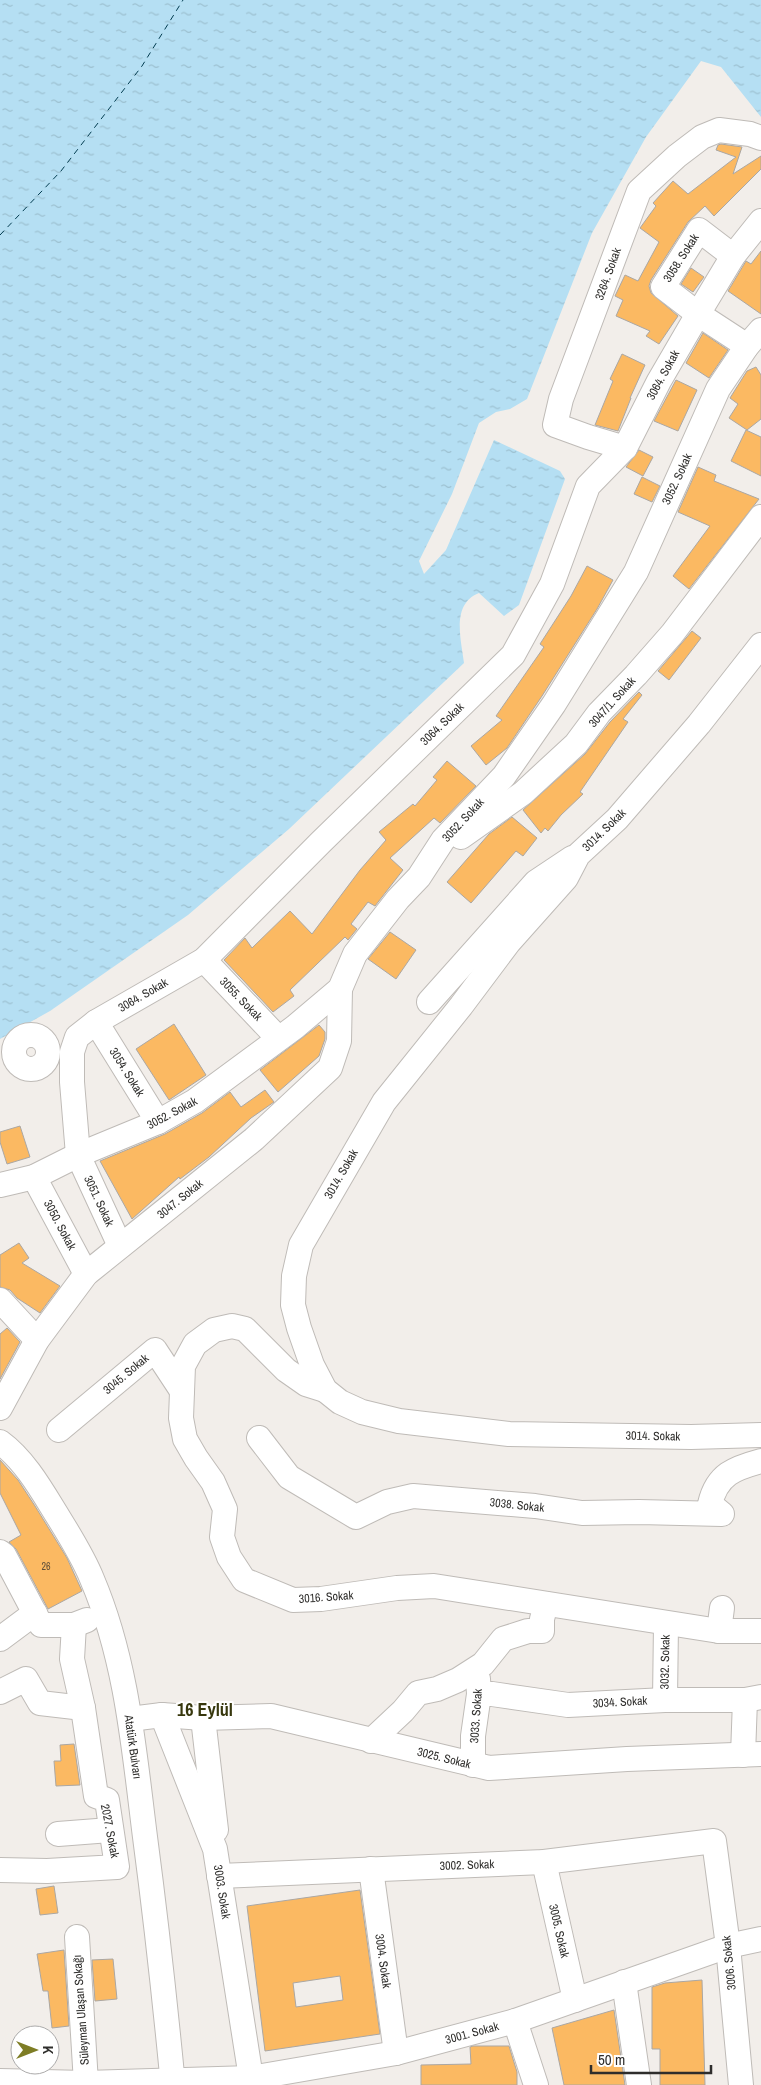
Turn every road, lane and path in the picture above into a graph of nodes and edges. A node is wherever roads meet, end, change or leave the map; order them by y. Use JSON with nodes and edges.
{"nodes":[{"id":1,"x":761,"y":138,"type":"edge"},
{"id":2,"x":761,"y":221,"type":"edge"},
{"id":3,"x":733,"y":256,"type":"junction"},
{"id":4,"x":698,"y":314,"type":"junction"},
{"id":5,"x":754,"y":338,"type":"edge"},
{"id":6,"x":625,"y":448,"type":"junction"},
{"id":7,"x":761,"y":517,"type":"edge"},
{"id":8,"x":761,"y":646,"type":"edge"},
{"id":9,"x":578,"y":855,"type":"junction"},
{"id":10,"x":433,"y":857,"type":"junction"},
{"id":11,"x":204,"y":960,"type":"junction"},
{"id":12,"x":340,"y":989,"type":"junction"},
{"id":13,"x":429,"y":1002,"type":"dead end"},
{"id":14,"x":96,"y":1022,"type":"junction"},
{"id":15,"x":278,"y":1038,"type":"junction"},
{"id":16,"x":158,"y":1122,"type":"junction"},
{"id":17,"x":78,"y":1155,"type":"junction"},
{"id":18,"x":34,"y":1177,"type":"junction"},
{"id":19,"x":0,"y":1185,"type":"edge"},
{"id":20,"x":120,"y":1246,"type":"junction"},
{"id":21,"x":86,"y":1274,"type":"junction"},
{"id":22,"x":3,"y":1311,"type":"edge"},
{"id":23,"x":37,"y":1340,"type":"junction"},
{"id":24,"x":325,"y":1390,"type":"junction"},
{"id":25,"x":182,"y":1391,"type":"junction"},
{"id":26,"x":0,"y":1408,"type":"edge"},
{"id":27,"x":59,"y":1430,"type":"dead end"},
{"id":28,"x":761,"y":1435,"type":"edge"},
{"id":29,"x":259,"y":1438,"type":"dead end"},
{"id":30,"x":0,"y":1442,"type":"edge"},
{"id":31,"x":761,"y":1461,"type":"edge"},
{"id":32,"x":0,"y":1552,"type":"edge"},
{"id":33,"x":546,"y":1604,"type":"junction"},
{"id":34,"x":722,"y":1608,"type":"dead end"},
{"id":35,"x":105,"y":1613,"type":"junction"},
{"id":36,"x":35,"y":1614,"type":"junction"},
{"id":37,"x":666,"y":1624,"type":"junction"},
{"id":38,"x":74,"y":1625,"type":"junction"},
{"id":39,"x":719,"y":1631,"type":"junction"},
{"id":40,"x":761,"y":1631,"type":"edge"},
{"id":41,"x":0,"y":1639,"type":"edge"},
{"id":42,"x":477,"y":1668,"type":"junction"},
{"id":43,"x":0,"y":1692,"type":"edge"},
{"id":44,"x":479,"y":1694,"type":"junction"},
{"id":45,"x":753,"y":1698,"type":"edge"},
{"id":46,"x":665,"y":1700,"type":"junction"},
{"id":47,"x":83,"y":1708,"type":"junction"},
{"id":48,"x":162,"y":1716,"type":"junction"},
{"id":49,"x":203,"y":1718,"type":"junction"},
{"id":50,"x":130,"y":1720,"type":"junction"},
{"id":51,"x":371,"y":1741,"type":"junction"},
{"id":52,"x":752,"y":1755,"type":"edge"},
{"id":53,"x":474,"y":1765,"type":"junction"},
{"id":54,"x":110,"y":1830,"type":"junction"},
{"id":55,"x":58,"y":1834,"type":"dead end"},
{"id":56,"x":714,"y":1841,"type":"joint"},
{"id":57,"x":215,"y":1849,"type":"junction"},
{"id":58,"x":544,"y":1862,"type":"junction"},
{"id":59,"x":371,"y":1869,"type":"junction"},
{"id":60,"x":0,"y":1870,"type":"edge"},
{"id":61,"x":219,"y":1876,"type":"junction"},
{"id":62,"x":77,"y":1937,"type":"dead end"},
{"id":63,"x":761,"y":1939,"type":"edge"},
{"id":64,"x":728,"y":1946,"type":"junction"},
{"id":65,"x":624,"y":1982,"type":"junction"},
{"id":66,"x":574,"y":2000,"type":"junction"},
{"id":67,"x":516,"y":2021,"type":"junction"},
{"id":68,"x":396,"y":2053,"type":"junction"},
{"id":69,"x":251,"y":2078,"type":"junction"},
{"id":70,"x":0,"y":2081,"type":"edge"},
{"id":71,"x":173,"y":2082,"type":"edge"},
{"id":72,"x":59,"y":2083,"type":"edge"},
{"id":73,"x":86,"y":2083,"type":"junction"},
{"id":74,"x":536,"y":2085,"type":"edge"},
{"id":75,"x":639,"y":2085,"type":"edge"},
{"id":76,"x":741,"y":2085,"type":"edge"}],
"edges":[{"from":1,"to":6,"type":"street","name":"3264. Sokak"},
{"from":2,"to":3,"type":"street","name":"3064. Sokak"},
{"from":3,"to":4,"type":"street","name":"3064. Sokak"},
{"from":3,"to":4,"type":"street","name":"3058. Sokak"},
{"from":4,"to":5,"type":"street","name":"3058. Sokak"},
{"from":4,"to":6,"type":"street","name":"3064. Sokak"},
{"from":5,"to":10,"type":"street","name":"3052. Sokak"},
{"from":6,"to":11,"type":"street","name":"3064. Sokak"},
{"from":7,"to":10,"type":"street","name":"3047/1. Sokak"},
{"from":8,"to":9,"type":"street","name":"3014. Sokak"},
{"from":9,"to":13,"type":"street"},
{"from":9,"to":24,"type":"street","name":"3014. Sokak"},
{"from":10,"to":12,"type":"street","name":"3052. Sokak"},
{"from":11,"to":14,"type":"street","name":"3064. Sokak"},
{"from":11,"to":15,"type":"street","name":"3055. Sokak"},
{"from":12,"to":15,"type":"street","name":"3052. Sokak"},
{"from":12,"to":20,"type":"street","name":"3047. Sokak"},
{"from":14,"to":16,"type":"street","name":"3054. Sokak"},
{"from":14,"to":17,"type":"street","name":"3064. Sokak"},
{"from":15,"to":16,"type":"street","name":"3052. Sokak"},
{"from":16,"to":17,"type":"street","name":"3052. Sokak"},
{"from":17,"to":18,"type":"street","name":"3052. Sokak"},
{"from":17,"to":20,"type":"street","name":"3051. Sokak"},
{"from":18,"to":19,"type":"street","name":"3052. Sokak"},
{"from":18,"to":21,"type":"street","name":"3050. Sokak"},
{"from":20,"to":21,"type":"street","name":"3047. Sokak"},
{"from":21,"to":23,"type":"street","name":"3047. Sokak"},
{"from":22,"to":23,"type":"street"},
{"from":23,"to":26,"type":"street","name":"3047. Sokak"},
{"from":24,"to":25,"type":"street","name":"3016. Sokak"},
{"from":24,"to":28,"type":"street","name":"3014. Sokak"},
{"from":25,"to":27,"type":"street","name":"3045. Sokak"},
{"from":25,"to":33,"type":"street","name":"3016. Sokak"},
{"from":29,"to":31,"type":"street","name":"3038. Sokak"},
{"from":30,"to":35,"type":"street","name":"Atatürk Bulvarı"},
{"from":32,"to":36,"type":"street"},
{"from":33,"to":37,"type":"street","name":"3016. Sokak"},
{"from":33,"to":42,"type":"street"},
{"from":34,"to":39,"type":"street"},
{"from":35,"to":38,"type":"street"},
{"from":35,"to":50,"type":"street","name":"Atatürk Bulvarı"},
{"from":36,"to":38,"type":"street"},
{"from":36,"to":41,"type":"street"},
{"from":37,"to":39,"type":"street","name":"3016. Sokak"},
{"from":37,"to":46,"type":"street","name":"3032. Sokak"},
{"from":38,"to":47,"type":"street","name":"2027. Sokak"},
{"from":39,"to":40,"type":"street","name":"3016. Sokak"},
{"from":42,"to":44,"type":"street","name":"3033. Sokak"},
{"from":42,"to":51,"type":"street"},
{"from":43,"to":47,"type":"street"},
{"from":44,"to":46,"type":"street","name":"3034. Sokak"},
{"from":44,"to":53,"type":"street","name":"3033. Sokak"},
{"from":45,"to":46,"type":"street","name":"3034. Sokak"},
{"from":45,"to":52,"type":"street"},
{"from":47,"to":54,"type":"street","name":"2027. Sokak"},
{"from":48,"to":49,"type":"street","name":"3025. Sokak"},
{"from":48,"to":50,"type":"street","name":"3025. Sokak"},
{"from":48,"to":57,"type":"street","name":"3003. Sokak"},
{"from":49,"to":51,"type":"street","name":"3025. Sokak"},
{"from":49,"to":57,"type":"street"},
{"from":50,"to":71,"type":"street","name":"Atatürk Bulvarı"},
{"from":51,"to":53,"type":"street","name":"3025. Sokak"},
{"from":52,"to":53,"type":"street","name":"3025. Sokak"},
{"from":54,"to":55,"type":"street"},
{"from":54,"to":60,"type":"street","name":"2027. Sokak"},
{"from":56,"to":58,"type":"street","name":"3002. Sokak"},
{"from":56,"to":64,"type":"street","name":"3006. Sokak"},
{"from":57,"to":61,"type":"street","name":"3003. Sokak"},
{"from":58,"to":59,"type":"street","name":"3002. Sokak"},
{"from":58,"to":66,"type":"street","name":"3005. Sokak"},
{"from":59,"to":61,"type":"street","name":"3002. Sokak"},
{"from":59,"to":68,"type":"street","name":"3004. Sokak"},
{"from":61,"to":69,"type":"street","name":"3003. Sokak"},
{"from":62,"to":73,"type":"street","name":"Süleyman Ulaşan Sokağı"},
{"from":63,"to":64,"type":"street","name":"3001. Sokak"},
{"from":64,"to":65,"type":"street","name":"3001. Sokak"},
{"from":64,"to":76,"type":"street","name":"3006. Sokak"},
{"from":65,"to":66,"type":"street","name":"3001. Sokak"},
{"from":65,"to":75,"type":"street"},
{"from":66,"to":67,"type":"street","name":"3001. Sokak"},
{"from":67,"to":68,"type":"street","name":"3001. Sokak"},
{"from":67,"to":74,"type":"street"},
{"from":68,"to":69,"type":"street","name":"3001. Sokak"},
{"from":69,"to":71,"type":"street","name":"3001. Sokak"},
{"from":70,"to":72,"type":"street","name":"3001. Sokak"},
{"from":71,"to":73,"type":"street","name":"3001. Sokak"},
{"from":72,"to":73,"type":"street","name":"3001. Sokak"}]}
